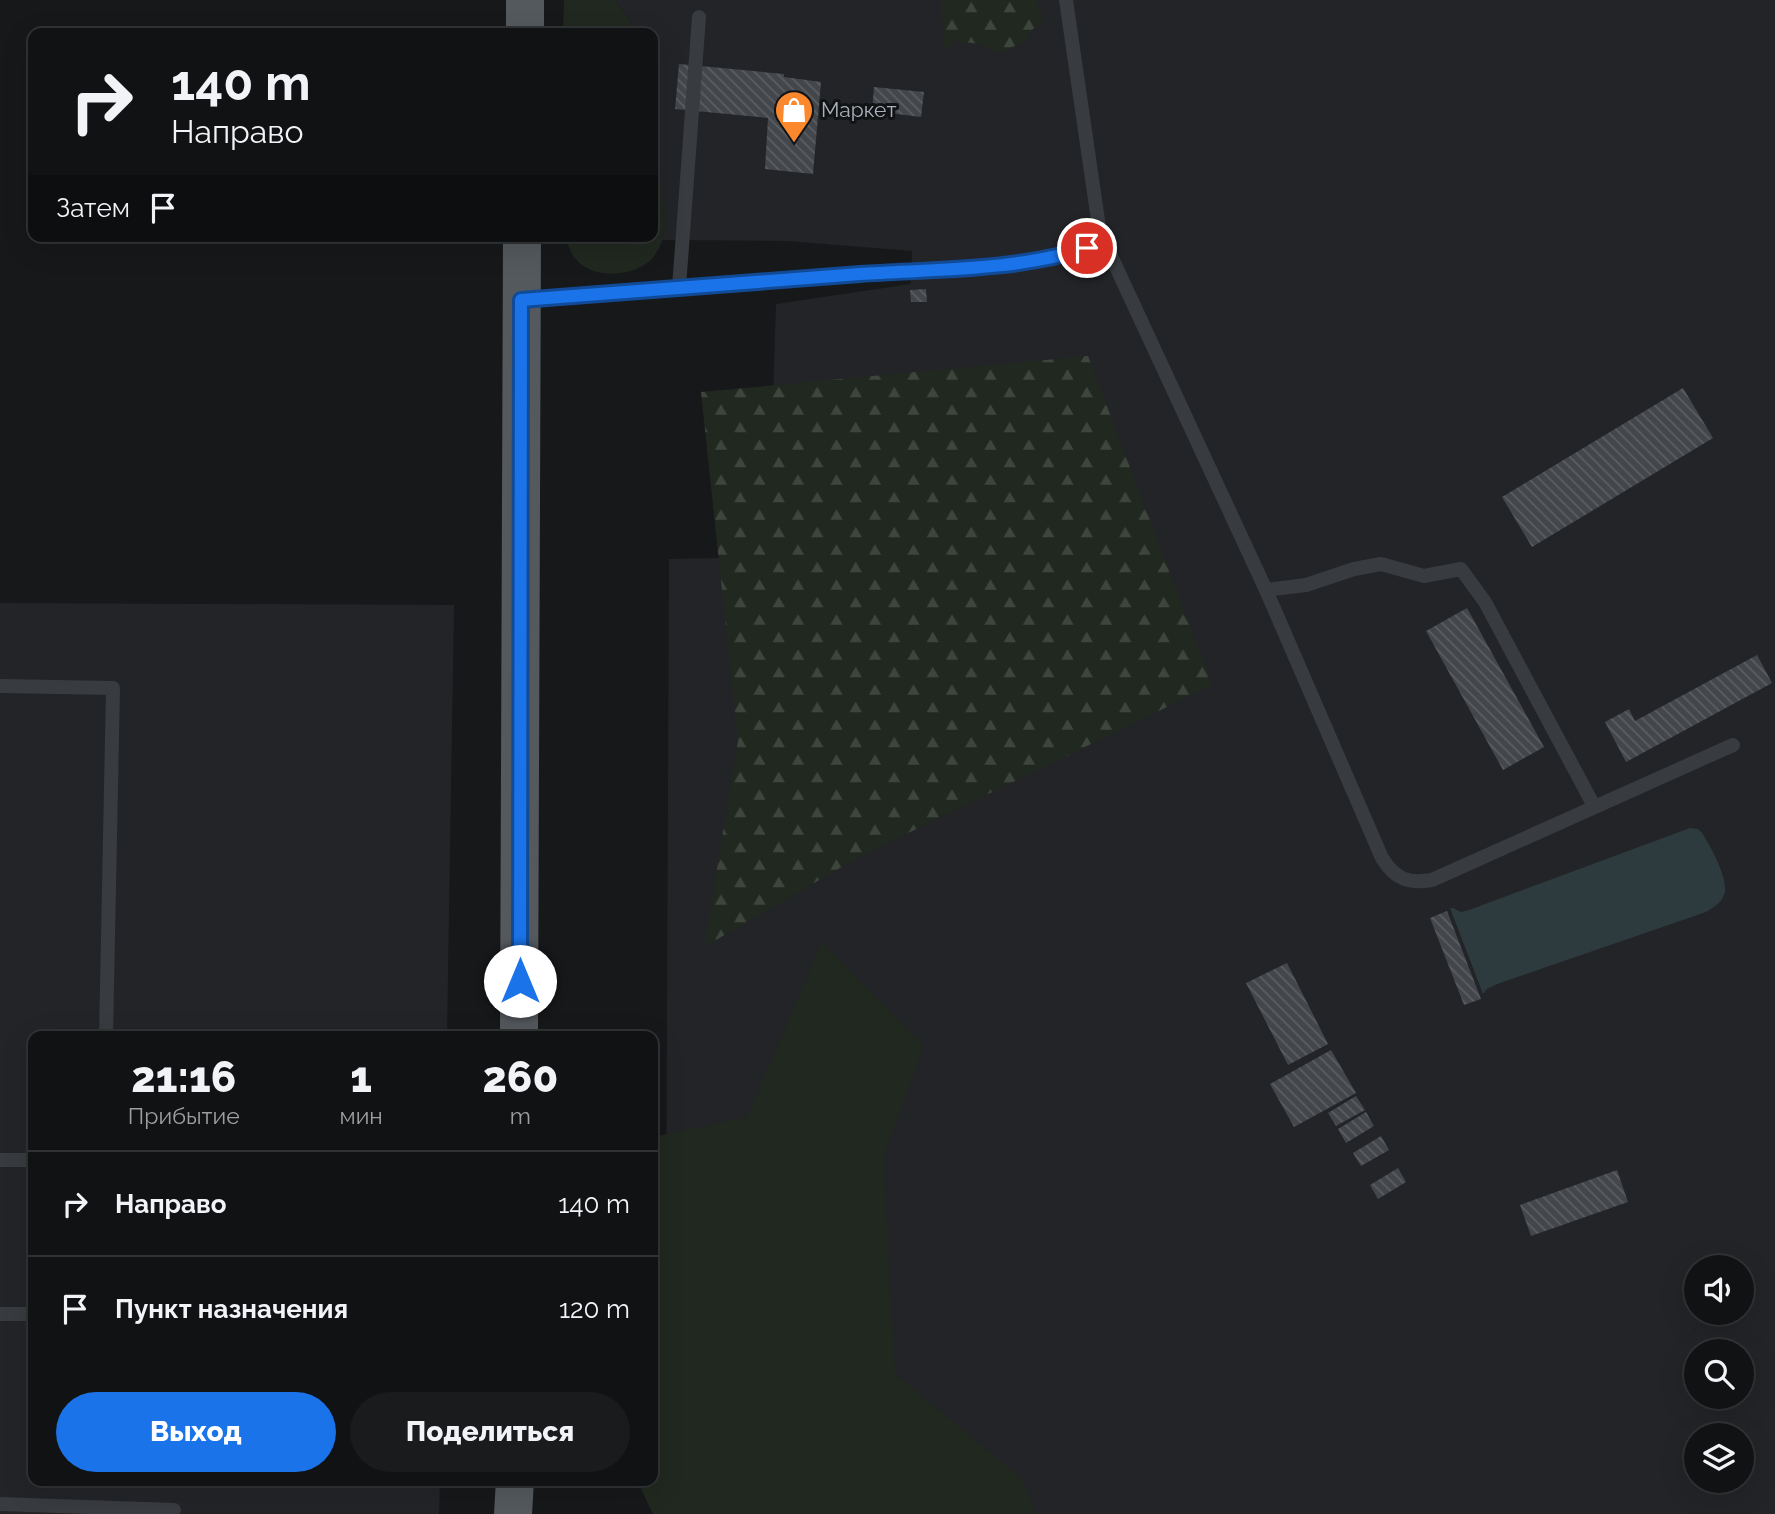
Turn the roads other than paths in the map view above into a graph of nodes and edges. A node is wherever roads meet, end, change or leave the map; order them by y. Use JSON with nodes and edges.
{"nodes":[{"id":1,"x":525,"y":0,"type":"edge"},
{"id":2,"x":1066,"y":0,"type":"edge"},
{"id":3,"x":699,"y":17,"type":"dead end"},
{"id":4,"x":525,"y":28,"type":"edge"},
{"id":5,"x":522,"y":242,"type":"edge"},
{"id":6,"x":1105,"y":243,"type":"junction"},
{"id":7,"x":679,"y":287,"type":"junction"},
{"id":8,"x":521,"y":300,"type":"junction"},
{"id":9,"x":1266,"y":590,"type":"junction"},
{"id":10,"x":0,"y":686,"type":"edge"},
{"id":11,"x":1733,"y":745,"type":"dead end"},
{"id":12,"x":1594,"y":806,"type":"junction"},
{"id":13,"x":106,"y":1031,"type":"edge"},
{"id":14,"x":519,"y":1031,"type":"edge"},
{"id":15,"x":0,"y":1160,"type":"edge"},
{"id":16,"x":28,"y":1160,"type":"edge"},
{"id":17,"x":0,"y":1314,"type":"edge"},
{"id":18,"x":28,"y":1314,"type":"edge"},
{"id":19,"x":515,"y":1486,"type":"edge"},
{"id":20,"x":0,"y":1504,"type":"edge"},
{"id":21,"x":174,"y":1510,"type":"dead end"},
{"id":22,"x":513,"y":1514,"type":"edge"}],
"edges":[{"from":1,"to":4,"type":"main road"},
{"from":2,"to":6,"type":"lane"},
{"from":3,"to":7,"type":"lane"},
{"from":5,"to":8,"type":"main road"},
{"from":6,"to":7,"type":"lane"},
{"from":6,"to":9,"type":"lane"},
{"from":7,"to":8,"type":"lane"},
{"from":8,"to":14,"type":"main road"},
{"from":9,"to":12,"type":"lane"},
{"from":9,"to":12,"type":"lane"},
{"from":10,"to":13,"type":"lane"},
{"from":11,"to":12,"type":"lane"},
{"from":15,"to":16,"type":"lane"},
{"from":17,"to":18,"type":"lane"},
{"from":19,"to":22,"type":"main road"},
{"from":20,"to":21,"type":"lane"}]}
